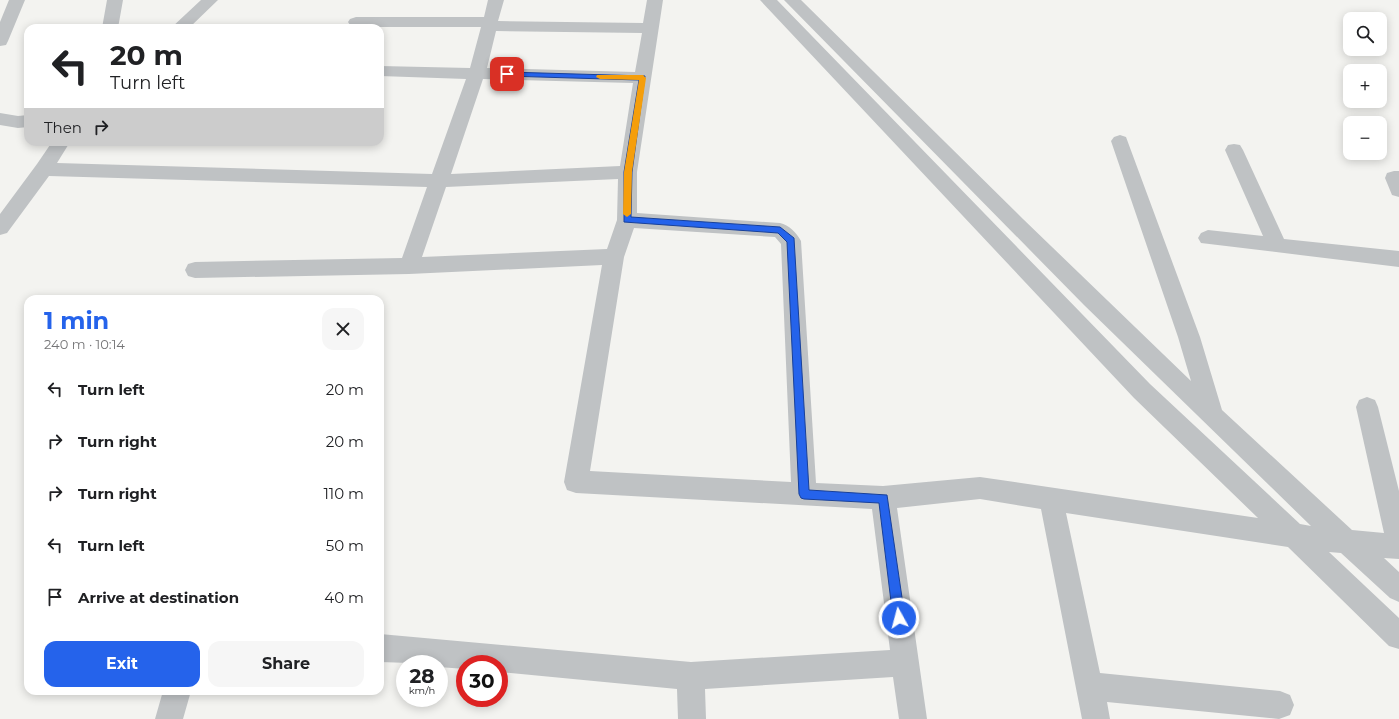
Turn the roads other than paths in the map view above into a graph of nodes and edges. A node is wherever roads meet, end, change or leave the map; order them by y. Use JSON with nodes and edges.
{"nodes":[{"id":1,"x":17,"y":0,"type":"edge"},
{"id":2,"x":115,"y":0,"type":"edge"},
{"id":3,"x":210,"y":0,"type":"edge"},
{"id":4,"x":496,"y":0,"type":"edge"},
{"id":5,"x":655,"y":0,"type":"edge"},
{"id":6,"x":768,"y":0,"type":"edge"},
{"id":7,"x":792,"y":0,"type":"edge"},
{"id":8,"x":356,"y":22,"type":"dead end"},
{"id":9,"x":111,"y":24,"type":"edge"},
{"id":10,"x":183,"y":24,"type":"edge"},
{"id":11,"x":490,"y":24,"type":"junction"},
{"id":12,"x":650,"y":28,"type":"junction"},
{"id":13,"x":0,"y":41,"type":"edge"},
{"id":14,"x":384,"y":71,"type":"edge"},
{"id":15,"x":477,"y":73,"type":"junction"},
{"id":16,"x":643,"y":78,"type":"junction"},
{"id":17,"x":0,"y":119,"type":"edge"},
{"id":18,"x":24,"y":124,"type":"edge"},
{"id":19,"x":1120,"y":141,"type":"dead end"},
{"id":20,"x":55,"y":146,"type":"edge"},
{"id":21,"x":1234,"y":150,"type":"dead end"},
{"id":22,"x":44,"y":169,"type":"junction"},
{"id":23,"x":628,"y":172,"type":"junction"},
{"id":24,"x":1399,"y":178,"type":"edge"},
{"id":25,"x":438,"y":181,"type":"junction"},
{"id":26,"x":1399,"y":190,"type":"edge"},
{"id":27,"x":627,"y":220,"type":"junction"},
{"id":28,"x":0,"y":228,"type":"edge"},
{"id":29,"x":1208,"y":238,"type":"dead end"},
{"id":30,"x":1277,"y":245,"type":"junction"},
{"id":31,"x":614,"y":257,"type":"junction"},
{"id":32,"x":1399,"y":259,"type":"edge"},
{"id":33,"x":409,"y":266,"type":"junction"},
{"id":34,"x":195,"y":270,"type":"dead end"},
{"id":35,"x":1367,"y":407,"type":"dead end"},
{"id":36,"x":1213,"y":418,"type":"junction"},
{"id":37,"x":804,"y":494,"type":"junction"},
{"id":38,"x":884,"y":498,"type":"junction"},
{"id":39,"x":1051,"y":499,"type":"junction"},
{"id":40,"x":1294,"y":536,"type":"junction"},
{"id":41,"x":1346,"y":541,"type":"junction"},
{"id":42,"x":1399,"y":542,"type":"edge"},
{"id":43,"x":1399,"y":547,"type":"edge"},
{"id":44,"x":1399,"y":589,"type":"edge"},
{"id":45,"x":1399,"y":636,"type":"edge"},
{"id":46,"x":384,"y":648,"type":"edge"},
{"id":47,"x":905,"y":663,"type":"junction"},
{"id":48,"x":691,"y":676,"type":"junction"},
{"id":49,"x":1090,"y":686,"type":"junction"},
{"id":50,"x":176,"y":695,"type":"edge"},
{"id":51,"x":1280,"y":705,"type":"dead end"},
{"id":52,"x":169,"y":719,"type":"edge"},
{"id":53,"x":692,"y":719,"type":"edge"},
{"id":54,"x":913,"y":719,"type":"edge"},
{"id":55,"x":1096,"y":719,"type":"edge"}],
"edges":[{"from":1,"to":13,"type":"street"},
{"from":2,"to":9,"type":"street"},
{"from":3,"to":10,"type":"street"},
{"from":4,"to":11,"type":"street"},
{"from":5,"to":12,"type":"street"},
{"from":6,"to":40,"type":"street"},
{"from":7,"to":36,"type":"street"},
{"from":8,"to":11,"type":"street"},
{"from":11,"to":12,"type":"street"},
{"from":11,"to":15,"type":"street"},
{"from":12,"to":16,"type":"street"},
{"from":14,"to":15,"type":"street"},
{"from":15,"to":16,"type":"street"},
{"from":15,"to":25,"type":"street"},
{"from":16,"to":23,"type":"street"},
{"from":17,"to":18,"type":"street"},
{"from":19,"to":36,"type":"street"},
{"from":20,"to":22,"type":"street"},
{"from":21,"to":30,"type":"street"},
{"from":22,"to":25,"type":"street"},
{"from":22,"to":28,"type":"street"},
{"from":23,"to":25,"type":"street"},
{"from":23,"to":27,"type":"street"},
{"from":24,"to":26,"type":"street"},
{"from":25,"to":33,"type":"street"},
{"from":27,"to":31,"type":"street"},
{"from":27,"to":37,"type":"street"},
{"from":29,"to":30,"type":"street"},
{"from":30,"to":32,"type":"street"},
{"from":31,"to":33,"type":"street"},
{"from":31,"to":37,"type":"street"},
{"from":33,"to":34,"type":"street"},
{"from":35,"to":42,"type":"street"},
{"from":36,"to":41,"type":"street"},
{"from":37,"to":38,"type":"street"},
{"from":38,"to":39,"type":"street"},
{"from":38,"to":47,"type":"street"},
{"from":39,"to":40,"type":"street"},
{"from":39,"to":49,"type":"street"},
{"from":40,"to":41,"type":"street"},
{"from":40,"to":45,"type":"street"},
{"from":41,"to":43,"type":"street"},
{"from":41,"to":44,"type":"street"},
{"from":46,"to":48,"type":"street"},
{"from":47,"to":48,"type":"street"},
{"from":47,"to":54,"type":"street"},
{"from":48,"to":53,"type":"street"},
{"from":49,"to":51,"type":"street"},
{"from":49,"to":55,"type":"street"},
{"from":50,"to":52,"type":"street"}]}
